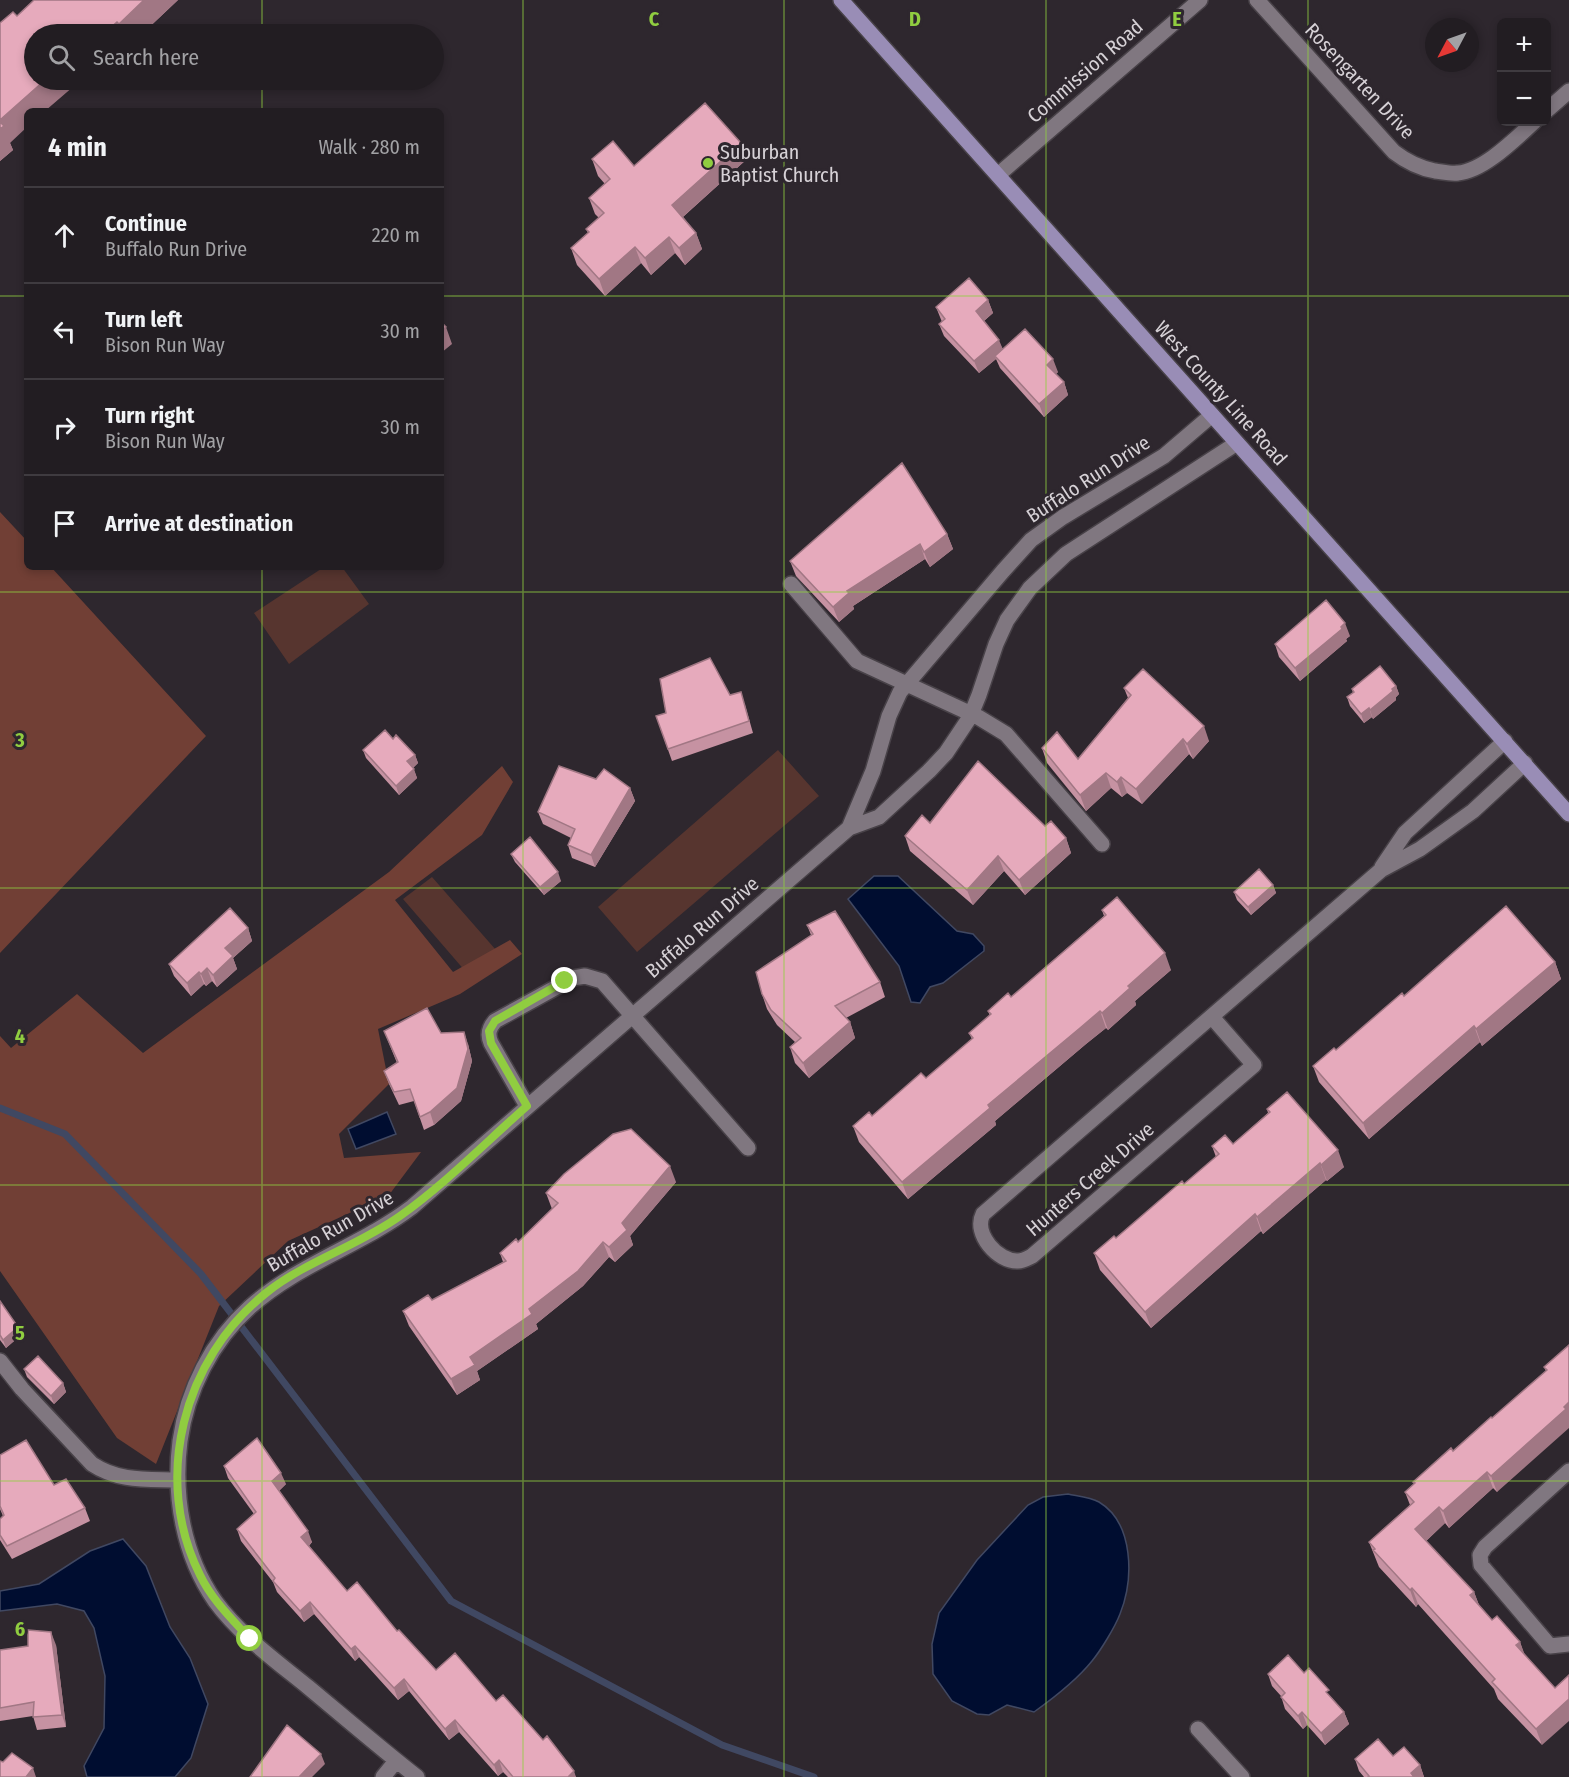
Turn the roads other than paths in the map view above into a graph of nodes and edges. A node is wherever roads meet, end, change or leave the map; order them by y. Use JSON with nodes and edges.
{"nodes":[{"id":1,"x":842,"y":0,"type":"edge"},
{"id":2,"x":1200,"y":0,"type":"edge"},
{"id":3,"x":1257,"y":0,"type":"edge"},
{"id":4,"x":1569,"y":91,"type":"edge"},
{"id":5,"x":1551,"y":107,"type":"edge"},
{"id":6,"x":1529,"y":126,"type":"edge"},
{"id":7,"x":998,"y":175,"type":"junction"},
{"id":8,"x":1212,"y":415,"type":"junction"},
{"id":9,"x":1237,"y":443,"type":"junction"},
{"id":10,"x":791,"y":584,"type":"edge"},
{"id":11,"x":905,"y":684,"type":"junction"},
{"id":12,"x":971,"y":713,"type":"junction"},
{"id":13,"x":1505,"y":741,"type":"junction"},
{"id":14,"x":1525,"y":763,"type":"junction"},
{"id":15,"x":1569,"y":814,"type":"edge"},
{"id":16,"x":849,"y":828,"type":"junction"},
{"id":17,"x":1102,"y":844,"type":"dead end"},
{"id":18,"x":1381,"y":870,"type":"junction"},
{"id":19,"x":632,"y":1015,"type":"junction"},
{"id":20,"x":1212,"y":1017,"type":"junction"},
{"id":21,"x":527,"y":1106,"type":"junction"},
{"id":22,"x":748,"y":1148,"type":"dead end"},
{"id":23,"x":0,"y":1361,"type":"edge"},
{"id":24,"x":1569,"y":1471,"type":"edge"},
{"id":25,"x":177,"y":1480,"type":"junction"},
{"id":26,"x":1569,"y":1644,"type":"edge"},
{"id":27,"x":1198,"y":1729,"type":"dead end"},
{"id":28,"x":396,"y":1761,"type":"junction"},
{"id":29,"x":383,"y":1777,"type":"edge"},
{"id":30,"x":417,"y":1777,"type":"edge"},
{"id":31,"x":1242,"y":1777,"type":"edge"}],
"edges":[{"from":1,"to":7,"type":"main road","name":"West County Line Road"},
{"from":2,"to":7,"type":"street","name":"Commission Road"},
{"from":3,"to":6,"type":"street","name":"Rosengarten Drive"},
{"from":4,"to":5,"type":"street"},
{"from":7,"to":8,"type":"main road","name":"West County Line Road"},
{"from":8,"to":9,"type":"main road","name":"West County Line Road"},
{"from":8,"to":11,"type":"street","name":"Buffalo Run Drive"},
{"from":9,"to":12,"type":"street","name":"Buffalo Run Drive"},
{"from":9,"to":13,"type":"main road","name":"West County Line Road"},
{"from":10,"to":11,"type":"street"},
{"from":11,"to":12,"type":"street"},
{"from":11,"to":16,"type":"street","name":"Buffalo Run Drive"},
{"from":12,"to":16,"type":"street","name":"Buffalo Run Drive"},
{"from":12,"to":17,"type":"street"},
{"from":13,"to":14,"type":"main road","name":"West County Line Road"},
{"from":13,"to":18,"type":"street","name":"Hunters Creek Drive"},
{"from":14,"to":15,"type":"main road","name":"West County Line Road"},
{"from":14,"to":18,"type":"street","name":"Hunters Creek Drive"},
{"from":16,"to":19,"type":"street","name":"Buffalo Run Drive"},
{"from":18,"to":20,"type":"street","name":"Hunters Creek Drive"},
{"from":19,"to":21,"type":"street","name":"Buffalo Run Drive"},
{"from":19,"to":21,"type":"street"},
{"from":19,"to":22,"type":"street"},
{"from":20,"to":20,"type":"street","name":"Hunters Creek Drive"},
{"from":21,"to":25,"type":"street","name":"Buffalo Run Drive"},
{"from":23,"to":25,"type":"street"},
{"from":24,"to":26,"type":"street"},
{"from":25,"to":28,"type":"street","name":"Buffalo Run Drive"},
{"from":27,"to":31,"type":"street"},
{"from":28,"to":29,"type":"street"},
{"from":28,"to":30,"type":"street","name":"Buffalo Run Drive"}]}
